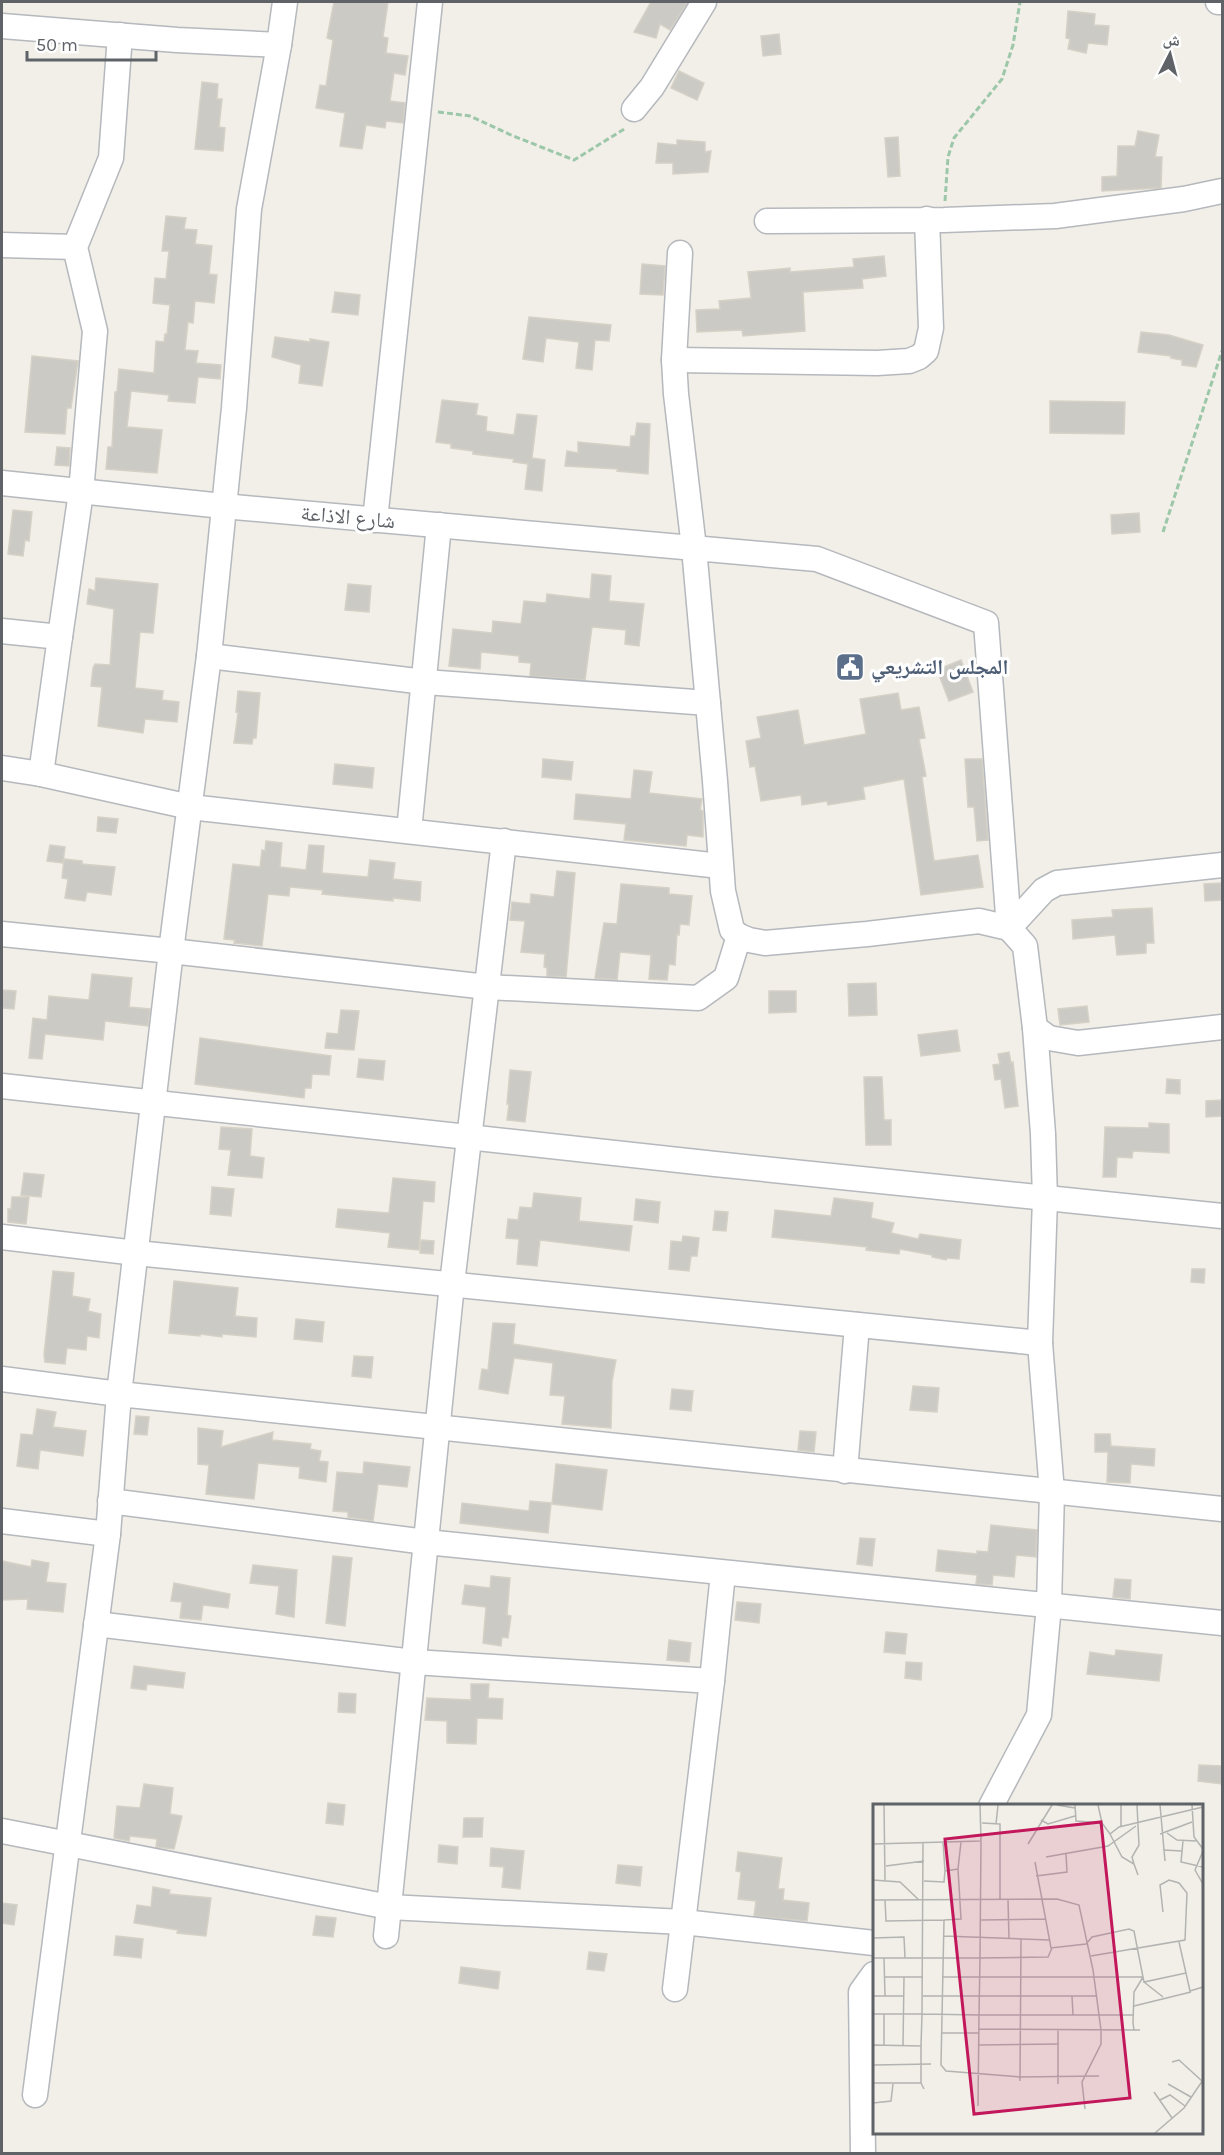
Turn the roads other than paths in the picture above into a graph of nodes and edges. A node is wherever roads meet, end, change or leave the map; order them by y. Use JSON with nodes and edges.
{"nodes":[{"id":1,"x":285,"y":2,"type":"edge"},
{"id":2,"x":430,"y":2,"type":"edge"},
{"id":3,"x":704,"y":2,"type":"edge"},
{"id":4,"x":2,"y":26,"type":"edge"},
{"id":5,"x":120,"y":35,"type":"junction"},
{"id":6,"x":279,"y":45,"type":"junction"},
{"id":7,"x":634,"y":109,"type":"road end"},
{"id":8,"x":1222,"y":191,"type":"edge"},
{"id":9,"x":936,"y":220,"type":"junction"},
{"id":10,"x":767,"y":221,"type":"dead end"},
{"id":11,"x":2,"y":246,"type":"edge"},
{"id":12,"x":75,"y":247,"type":"junction"},
{"id":13,"x":680,"y":253,"type":"dead end"},
{"id":14,"x":674,"y":360,"type":"junction"},
{"id":15,"x":2,"y":483,"type":"edge"},
{"id":16,"x":81,"y":492,"type":"junction"},
{"id":17,"x":223,"y":506,"type":"junction"},
{"id":18,"x":375,"y":520,"type":"junction"},
{"id":19,"x":439,"y":525,"type":"junction"},
{"id":20,"x":694,"y":548,"type":"junction"},
{"id":21,"x":2,"y":632,"type":"edge"},
{"id":22,"x":60,"y":637,"type":"junction"},
{"id":23,"x":209,"y":656,"type":"junction"},
{"id":24,"x":425,"y":682,"type":"junction"},
{"id":25,"x":708,"y":703,"type":"junction"},
{"id":26,"x":2,"y":768,"type":"edge"},
{"id":27,"x":41,"y":774,"type":"junction"},
{"id":28,"x":190,"y":807,"type":"junction"},
{"id":29,"x":409,"y":831,"type":"junction"},
{"id":30,"x":504,"y":841,"type":"junction"},
{"id":31,"x":1222,"y":865,"type":"edge"},
{"id":32,"x":720,"y":866,"type":"junction"},
{"id":33,"x":1009,"y":928,"type":"junction"},
{"id":34,"x":2,"y":933,"type":"edge"},
{"id":35,"x":739,"y":936,"type":"junction"},
{"id":36,"x":171,"y":951,"type":"junction"},
{"id":37,"x":487,"y":987,"type":"junction"},
{"id":38,"x":1222,"y":1027,"type":"edge"},
{"id":39,"x":1035,"y":1029,"type":"junction"},
{"id":40,"x":2,"y":1086,"type":"edge"},
{"id":41,"x":153,"y":1103,"type":"junction"},
{"id":42,"x":470,"y":1138,"type":"junction"},
{"id":43,"x":1045,"y":1199,"type":"junction"},
{"id":44,"x":1222,"y":1216,"type":"edge"},
{"id":45,"x":2,"y":1237,"type":"edge"},
{"id":46,"x":136,"y":1253,"type":"junction"},
{"id":47,"x":452,"y":1284,"type":"junction"},
{"id":48,"x":857,"y":1325,"type":"junction"},
{"id":49,"x":1040,"y":1343,"type":"junction"},
{"id":50,"x":2,"y":1379,"type":"edge"},
{"id":51,"x":119,"y":1394,"type":"junction"},
{"id":52,"x":438,"y":1428,"type":"junction"},
{"id":53,"x":845,"y":1471,"type":"junction"},
{"id":54,"x":1052,"y":1492,"type":"junction"},
{"id":55,"x":110,"y":1502,"type":"junction"},
{"id":56,"x":1222,"y":1509,"type":"edge"},
{"id":57,"x":2,"y":1521,"type":"edge"},
{"id":58,"x":108,"y":1534,"type":"junction"},
{"id":59,"x":426,"y":1542,"type":"junction"},
{"id":60,"x":723,"y":1573,"type":"junction"},
{"id":61,"x":1049,"y":1605,"type":"junction"},
{"id":62,"x":1222,"y":1623,"type":"edge"},
{"id":63,"x":96,"y":1624,"type":"junction"},
{"id":64,"x":414,"y":1662,"type":"junction"},
{"id":65,"x":712,"y":1681,"type":"junction"},
{"id":66,"x":992,"y":1804,"type":"edge"},
{"id":67,"x":2,"y":1832,"type":"edge"},
{"id":68,"x":68,"y":1843,"type":"junction"},
{"id":69,"x":389,"y":1907,"type":"junction"},
{"id":70,"x":683,"y":1922,"type":"junction"},
{"id":71,"x":386,"y":1936,"type":"dead end"},
{"id":72,"x":873,"y":1943,"type":"edge"},
{"id":73,"x":873,"y":1975,"type":"edge"},
{"id":74,"x":675,"y":1989,"type":"dead end"},
{"id":75,"x":35,"y":2095,"type":"dead end"},
{"id":76,"x":863,"y":2154,"type":"edge"}],
"edges":[{"from":1,"to":6,"type":"street"},
{"from":2,"to":18,"type":"street"},
{"from":3,"to":7,"type":"street"},
{"from":4,"to":5,"type":"street"},
{"from":5,"to":6,"type":"street"},
{"from":5,"to":12,"type":"street"},
{"from":6,"to":17,"type":"street"},
{"from":8,"to":9,"type":"street"},
{"from":9,"to":10,"type":"street"},
{"from":9,"to":14,"type":"street"},
{"from":11,"to":12,"type":"street"},
{"from":12,"to":16,"type":"street"},
{"from":13,"to":14,"type":"street"},
{"from":14,"to":20,"type":"street"},
{"from":15,"to":16,"type":"street","name":"شارع الاذاعة"},
{"from":16,"to":17,"type":"street","name":"شارع الاذاعة"},
{"from":16,"to":22,"type":"street"},
{"from":17,"to":18,"type":"street","name":"شارع الاذاعة"},
{"from":17,"to":23,"type":"street"},
{"from":18,"to":19,"type":"street","name":"شارع الاذاعة"},
{"from":19,"to":20,"type":"street","name":"شارع الاذاعة"},
{"from":19,"to":24,"type":"street"},
{"from":20,"to":25,"type":"street"},
{"from":20,"to":33,"type":"street","name":"شارع الاذاعة"},
{"from":21,"to":22,"type":"street"},
{"from":22,"to":27,"type":"street"},
{"from":23,"to":24,"type":"street"},
{"from":23,"to":28,"type":"street"},
{"from":24,"to":25,"type":"street"},
{"from":24,"to":29,"type":"street"},
{"from":25,"to":32,"type":"street"},
{"from":26,"to":27,"type":"street"},
{"from":27,"to":28,"type":"street"},
{"from":28,"to":29,"type":"street"},
{"from":28,"to":36,"type":"street"},
{"from":29,"to":30,"type":"street"},
{"from":30,"to":32,"type":"street"},
{"from":30,"to":37,"type":"street"},
{"from":31,"to":33,"type":"street"},
{"from":32,"to":35,"type":"street"},
{"from":33,"to":35,"type":"street"},
{"from":33,"to":39,"type":"street"},
{"from":34,"to":36,"type":"street"},
{"from":35,"to":37,"type":"street"},
{"from":36,"to":37,"type":"street"},
{"from":36,"to":41,"type":"street"},
{"from":37,"to":42,"type":"street"},
{"from":38,"to":39,"type":"street"},
{"from":39,"to":43,"type":"street"},
{"from":40,"to":41,"type":"street"},
{"from":41,"to":42,"type":"street"},
{"from":41,"to":46,"type":"street"},
{"from":42,"to":43,"type":"street"},
{"from":42,"to":47,"type":"street"},
{"from":43,"to":44,"type":"street"},
{"from":43,"to":49,"type":"street"},
{"from":45,"to":46,"type":"street"},
{"from":46,"to":47,"type":"street"},
{"from":46,"to":51,"type":"street"},
{"from":47,"to":48,"type":"street"},
{"from":47,"to":52,"type":"street"},
{"from":48,"to":49,"type":"street"},
{"from":48,"to":53,"type":"street"},
{"from":49,"to":54,"type":"street"},
{"from":50,"to":51,"type":"street"},
{"from":51,"to":52,"type":"street"},
{"from":51,"to":55,"type":"street"},
{"from":52,"to":53,"type":"street"},
{"from":52,"to":59,"type":"street"},
{"from":53,"to":54,"type":"street"},
{"from":54,"to":56,"type":"street"},
{"from":54,"to":61,"type":"street"},
{"from":55,"to":58,"type":"street"},
{"from":55,"to":59,"type":"street"},
{"from":57,"to":58,"type":"street"},
{"from":58,"to":63,"type":"street"},
{"from":59,"to":60,"type":"street"},
{"from":59,"to":64,"type":"street"},
{"from":60,"to":61,"type":"street"},
{"from":60,"to":65,"type":"street"},
{"from":61,"to":62,"type":"street"},
{"from":61,"to":66,"type":"street"},
{"from":63,"to":64,"type":"street"},
{"from":63,"to":68,"type":"street"},
{"from":64,"to":65,"type":"street"},
{"from":64,"to":69,"type":"street"},
{"from":65,"to":70,"type":"street"},
{"from":67,"to":68,"type":"street"},
{"from":68,"to":69,"type":"street"},
{"from":68,"to":75,"type":"street"},
{"from":69,"to":70,"type":"street"},
{"from":69,"to":71,"type":"street"},
{"from":70,"to":72,"type":"street"},
{"from":70,"to":74,"type":"street"},
{"from":73,"to":76,"type":"street"}]}
